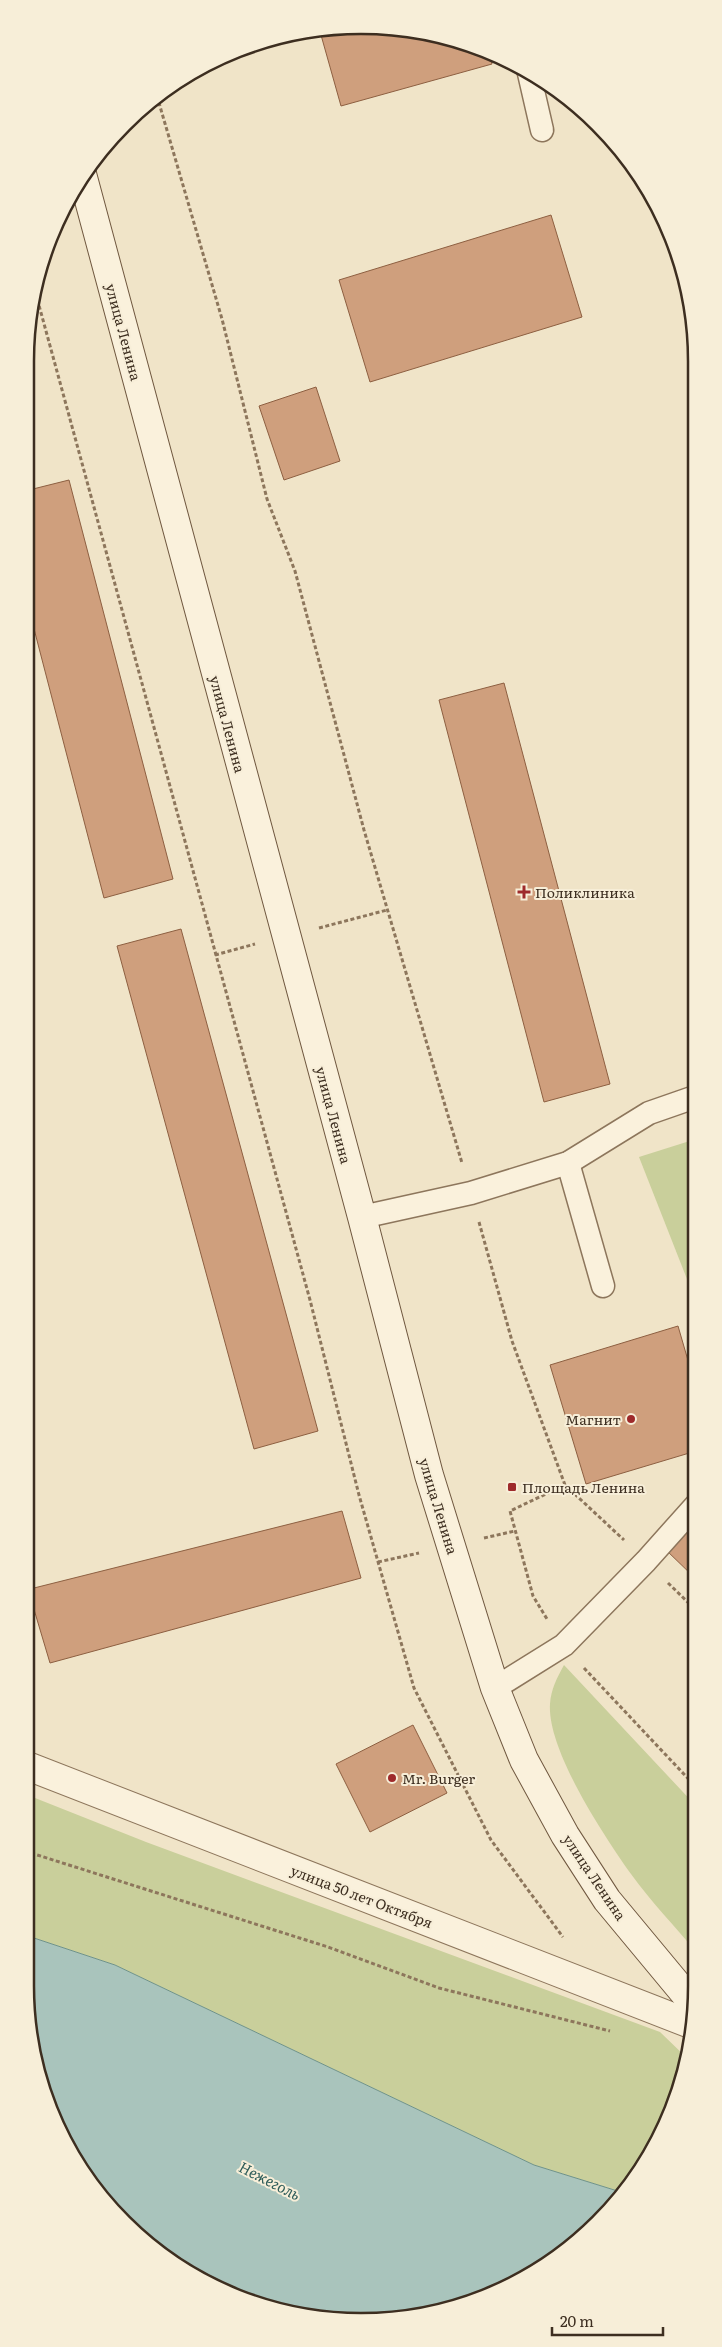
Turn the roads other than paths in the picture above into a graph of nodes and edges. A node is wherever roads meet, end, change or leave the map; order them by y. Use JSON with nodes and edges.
{"nodes":[{"id":1,"x":531,"y":81,"type":"edge"},
{"id":2,"x":542,"y":130,"type":"dead end"},
{"id":3,"x":85,"y":185,"type":"edge"},
{"id":4,"x":688,"y":1100,"type":"edge"},
{"id":5,"x":568,"y":1163,"type":"junction"},
{"id":6,"x":362,"y":1217,"type":"junction"},
{"id":7,"x":602,"y":1286,"type":"dead end"},
{"id":8,"x":688,"y":1515,"type":"edge"},
{"id":9,"x":495,"y":1688,"type":"junction"},
{"id":10,"x":34,"y":1769,"type":"edge"},
{"id":11,"x":688,"y":1998,"type":"edge"},
{"id":12,"x":686,"y":2022,"type":"edge"}],
"edges":[{"from":1,"to":2,"type":"lane"},
{"from":3,"to":6,"type":"street","name":"улица Ленина"},
{"from":4,"to":5,"type":"lane"},
{"from":5,"to":6,"type":"lane"},
{"from":5,"to":7,"type":"lane"},
{"from":6,"to":9,"type":"street","name":"улица Ленина"},
{"from":8,"to":9,"type":"lane"},
{"from":9,"to":11,"type":"street","name":"улица Ленина"},
{"from":10,"to":12,"type":"street","name":"улица 50 лет Октября"}]}
